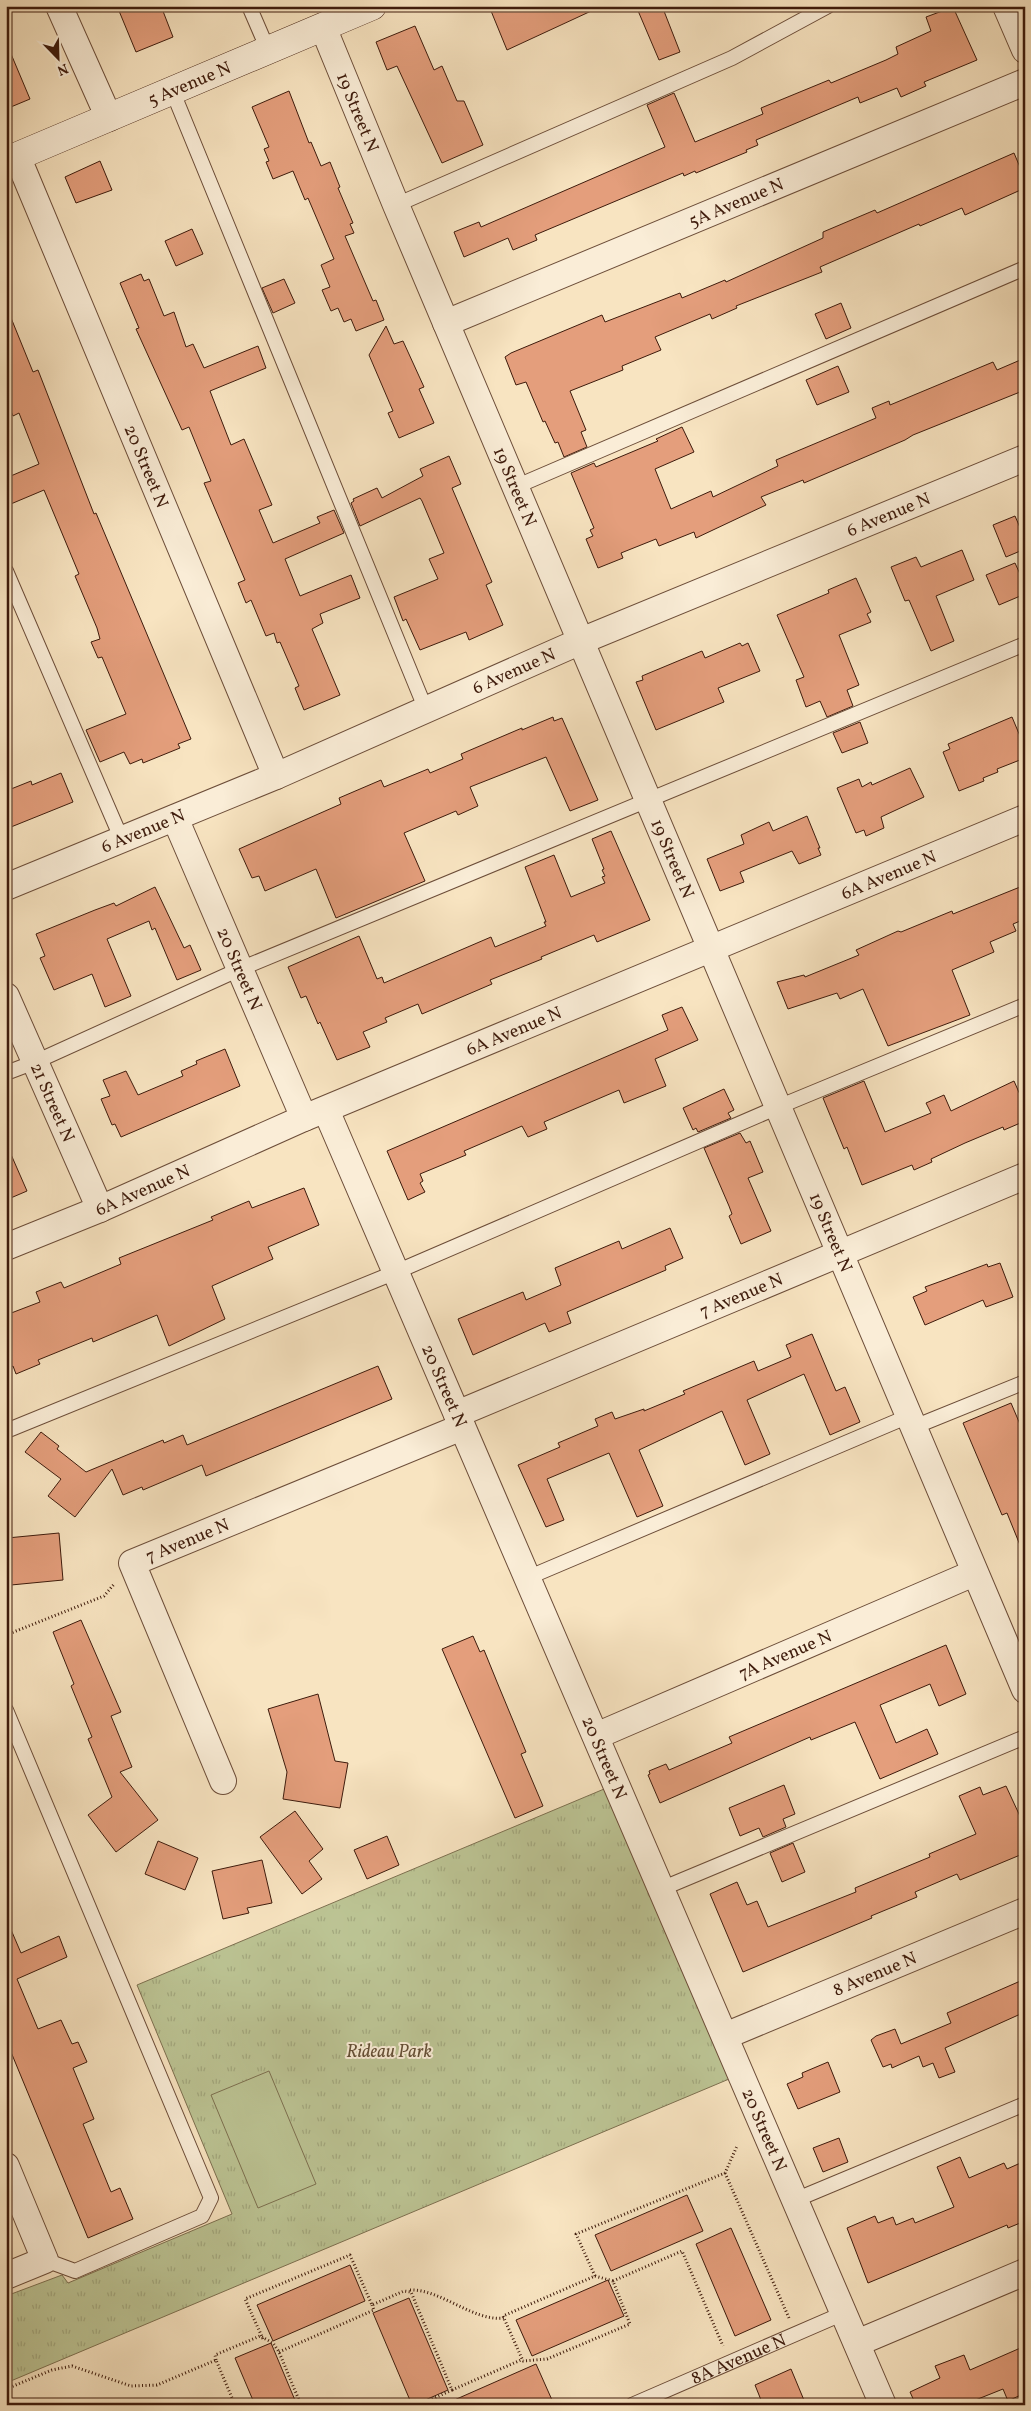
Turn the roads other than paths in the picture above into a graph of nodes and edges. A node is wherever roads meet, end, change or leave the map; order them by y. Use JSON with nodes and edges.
{"nodes":[{"id":1,"x":59,"y":6,"type":"edge"},
{"id":2,"x":249,"y":6,"type":"edge"},
{"id":3,"x":372,"y":6,"type":"edge"},
{"id":4,"x":828,"y":6,"type":"edge"},
{"id":5,"x":1006,"y":6,"type":"edge"},
{"id":6,"x":323,"y":27,"type":"junction"},
{"id":7,"x":268,"y":50,"type":"junction"},
{"id":8,"x":1025,"y":50,"type":"edge"},
{"id":9,"x":1025,"y":82,"type":"edge"},
{"id":10,"x":172,"y":90,"type":"junction"},
{"id":11,"x":109,"y":118,"type":"junction"},
{"id":12,"x":12,"y":158,"type":"edge"},
{"id":13,"x":396,"y":205,"type":"junction"},
{"id":14,"x":1025,"y":268,"type":"edge"},
{"id":15,"x":446,"y":323,"type":"junction"},
{"id":16,"x":1025,"y":458,"type":"edge"},
{"id":17,"x":515,"y":487,"type":"junction"},
{"id":18,"x":6,"y":571,"type":"edge"},
{"id":19,"x":581,"y":642,"type":"junction"},
{"id":20,"x":1025,"y":644,"type":"edge"},
{"id":21,"x":426,"y":710,"type":"junction"},
{"id":22,"x":276,"y":776,"type":"junction"},
{"id":23,"x":648,"y":800,"type":"junction"},
{"id":24,"x":175,"y":818,"type":"junction"},
{"id":25,"x":1025,"y":818,"type":"edge"},
{"id":26,"x":122,"y":840,"type":"junction"},
{"id":27,"x":6,"y":887,"type":"edge"},
{"id":28,"x":711,"y":949,"type":"junction"},
{"id":29,"x":240,"y":969,"type":"junction"},
{"id":30,"x":6,"y":996,"type":"edge"},
{"id":31,"x":1025,"y":1005,"type":"edge"},
{"id":32,"x":35,"y":1062,"type":"junction"},
{"id":33,"x":6,"y":1073,"type":"edge"},
{"id":34,"x":778,"y":1107,"type":"junction"},
{"id":35,"x":315,"y":1114,"type":"junction"},
{"id":36,"x":1025,"y":1176,"type":"edge"},
{"id":37,"x":100,"y":1209,"type":"junction"},
{"id":38,"x":6,"y":1247,"type":"edge"},
{"id":39,"x":840,"y":1253,"type":"junction"},
{"id":40,"x":396,"y":1272,"type":"junction"},
{"id":41,"x":1025,"y":1382,"type":"edge"},
{"id":42,"x":460,"y":1420,"type":"junction"},
{"id":43,"x":911,"y":1421,"type":"junction"},
{"id":44,"x":6,"y":1431,"type":"edge"},
{"id":45,"x":974,"y":1573,"type":"junction"},
{"id":46,"x":527,"y":1578,"type":"junction"},
{"id":47,"x":1025,"y":1690,"type":"edge"},
{"id":48,"x":6,"y":1710,"type":"edge"},
{"id":49,"x":596,"y":1736,"type":"junction"},
{"id":50,"x":1025,"y":1737,"type":"edge"},
{"id":51,"x":223,"y":1781,"type":"dead end"},
{"id":52,"x":661,"y":1890,"type":"junction"},
{"id":53,"x":1025,"y":1911,"type":"edge"},
{"id":54,"x":725,"y":2036,"type":"junction"},
{"id":55,"x":1025,"y":2104,"type":"edge"},
{"id":56,"x":6,"y":2166,"type":"edge"},
{"id":57,"x":795,"y":2200,"type":"junction"},
{"id":58,"x":45,"y":2260,"type":"junction"},
{"id":59,"x":1025,"y":2272,"type":"edge"},
{"id":60,"x":6,"y":2276,"type":"edge"},
{"id":61,"x":844,"y":2313,"type":"junction"},
{"id":62,"x":856,"y":2342,"type":"junction"},
{"id":63,"x":632,"y":2405,"type":"edge"},
{"id":64,"x":883,"y":2405,"type":"edge"}],
"edges":[{"from":1,"to":11,"type":"street"},
{"from":2,"to":7,"type":"lane"},
{"from":3,"to":6,"type":"main road","name":"5 Avenue N"},
{"from":4,"to":13,"type":"lane"},
{"from":5,"to":8,"type":"street"},
{"from":6,"to":7,"type":"main road","name":"5 Avenue N"},
{"from":6,"to":13,"type":"street","name":"19 Street N"},
{"from":7,"to":10,"type":"main road","name":"5 Avenue N"},
{"from":9,"to":15,"type":"street","name":"5A Avenue N"},
{"from":10,"to":11,"type":"main road","name":"5 Avenue N"},
{"from":10,"to":21,"type":"lane"},
{"from":11,"to":12,"type":"main road","name":"5 Avenue N"},
{"from":12,"to":22,"type":"street","name":"20 Street N"},
{"from":13,"to":15,"type":"street","name":"19 Street N"},
{"from":14,"to":17,"type":"lane"},
{"from":15,"to":17,"type":"street","name":"19 Street N"},
{"from":16,"to":19,"type":"street","name":"6 Avenue N"},
{"from":17,"to":19,"type":"street","name":"19 Street N"},
{"from":18,"to":26,"type":"lane"},
{"from":19,"to":21,"type":"street","name":"6 Avenue N"},
{"from":19,"to":23,"type":"street","name":"19 Street N"},
{"from":20,"to":23,"type":"lane"},
{"from":21,"to":22,"type":"street","name":"6 Avenue N"},
{"from":22,"to":24,"type":"street","name":"6 Avenue N"},
{"from":23,"to":28,"type":"street","name":"19 Street N"},
{"from":23,"to":29,"type":"lane"},
{"from":24,"to":26,"type":"street","name":"6 Avenue N"},
{"from":24,"to":29,"type":"street","name":"20 Street N"},
{"from":25,"to":28,"type":"street","name":"6A Avenue N"},
{"from":26,"to":27,"type":"street","name":"6 Avenue N"},
{"from":28,"to":34,"type":"street","name":"19 Street N"},
{"from":28,"to":35,"type":"street","name":"6A Avenue N"},
{"from":29,"to":32,"type":"lane"},
{"from":29,"to":35,"type":"street","name":"20 Street N"},
{"from":30,"to":32,"type":"street","name":"21 Street N"},
{"from":31,"to":34,"type":"lane"},
{"from":32,"to":33,"type":"lane"},
{"from":32,"to":37,"type":"street","name":"21 Street N"},
{"from":34,"to":39,"type":"street","name":"19 Street N"},
{"from":34,"to":40,"type":"lane"},
{"from":35,"to":37,"type":"street","name":"6A Avenue N"},
{"from":35,"to":40,"type":"street","name":"20 Street N"},
{"from":36,"to":39,"type":"street","name":"7 Avenue N"},
{"from":37,"to":38,"type":"street","name":"6A Avenue N"},
{"from":39,"to":42,"type":"street","name":"7 Avenue N"},
{"from":39,"to":43,"type":"street","name":"19 Street N"},
{"from":40,"to":42,"type":"street","name":"20 Street N"},
{"from":40,"to":44,"type":"lane"},
{"from":41,"to":43,"type":"lane"},
{"from":42,"to":46,"type":"street","name":"20 Street N"},
{"from":42,"to":51,"type":"street","name":"7 Avenue N"},
{"from":43,"to":45,"type":"street","name":"19 Street N"},
{"from":43,"to":46,"type":"lane"},
{"from":45,"to":47,"type":"street","name":"19 Street N"},
{"from":45,"to":49,"type":"street","name":"7A Avenue N"},
{"from":46,"to":49,"type":"street","name":"20 Street N"},
{"from":48,"to":58,"type":"lane"},
{"from":49,"to":52,"type":"street","name":"20 Street N"},
{"from":50,"to":52,"type":"lane"},
{"from":52,"to":54,"type":"street","name":"20 Street N"},
{"from":53,"to":54,"type":"street","name":"8 Avenue N"},
{"from":54,"to":57,"type":"street","name":"20 Street N"},
{"from":55,"to":57,"type":"lane"},
{"from":56,"to":58,"type":"street"},
{"from":57,"to":61,"type":"street","name":"20 Street N"},
{"from":58,"to":60,"type":"street"},
{"from":59,"to":62,"type":"street"},
{"from":61,"to":62,"type":"street","name":"20 Street N"},
{"from":61,"to":63,"type":"lane","name":"8A Avenue N"},
{"from":62,"to":64,"type":"street","name":"20 Street N"}]}
